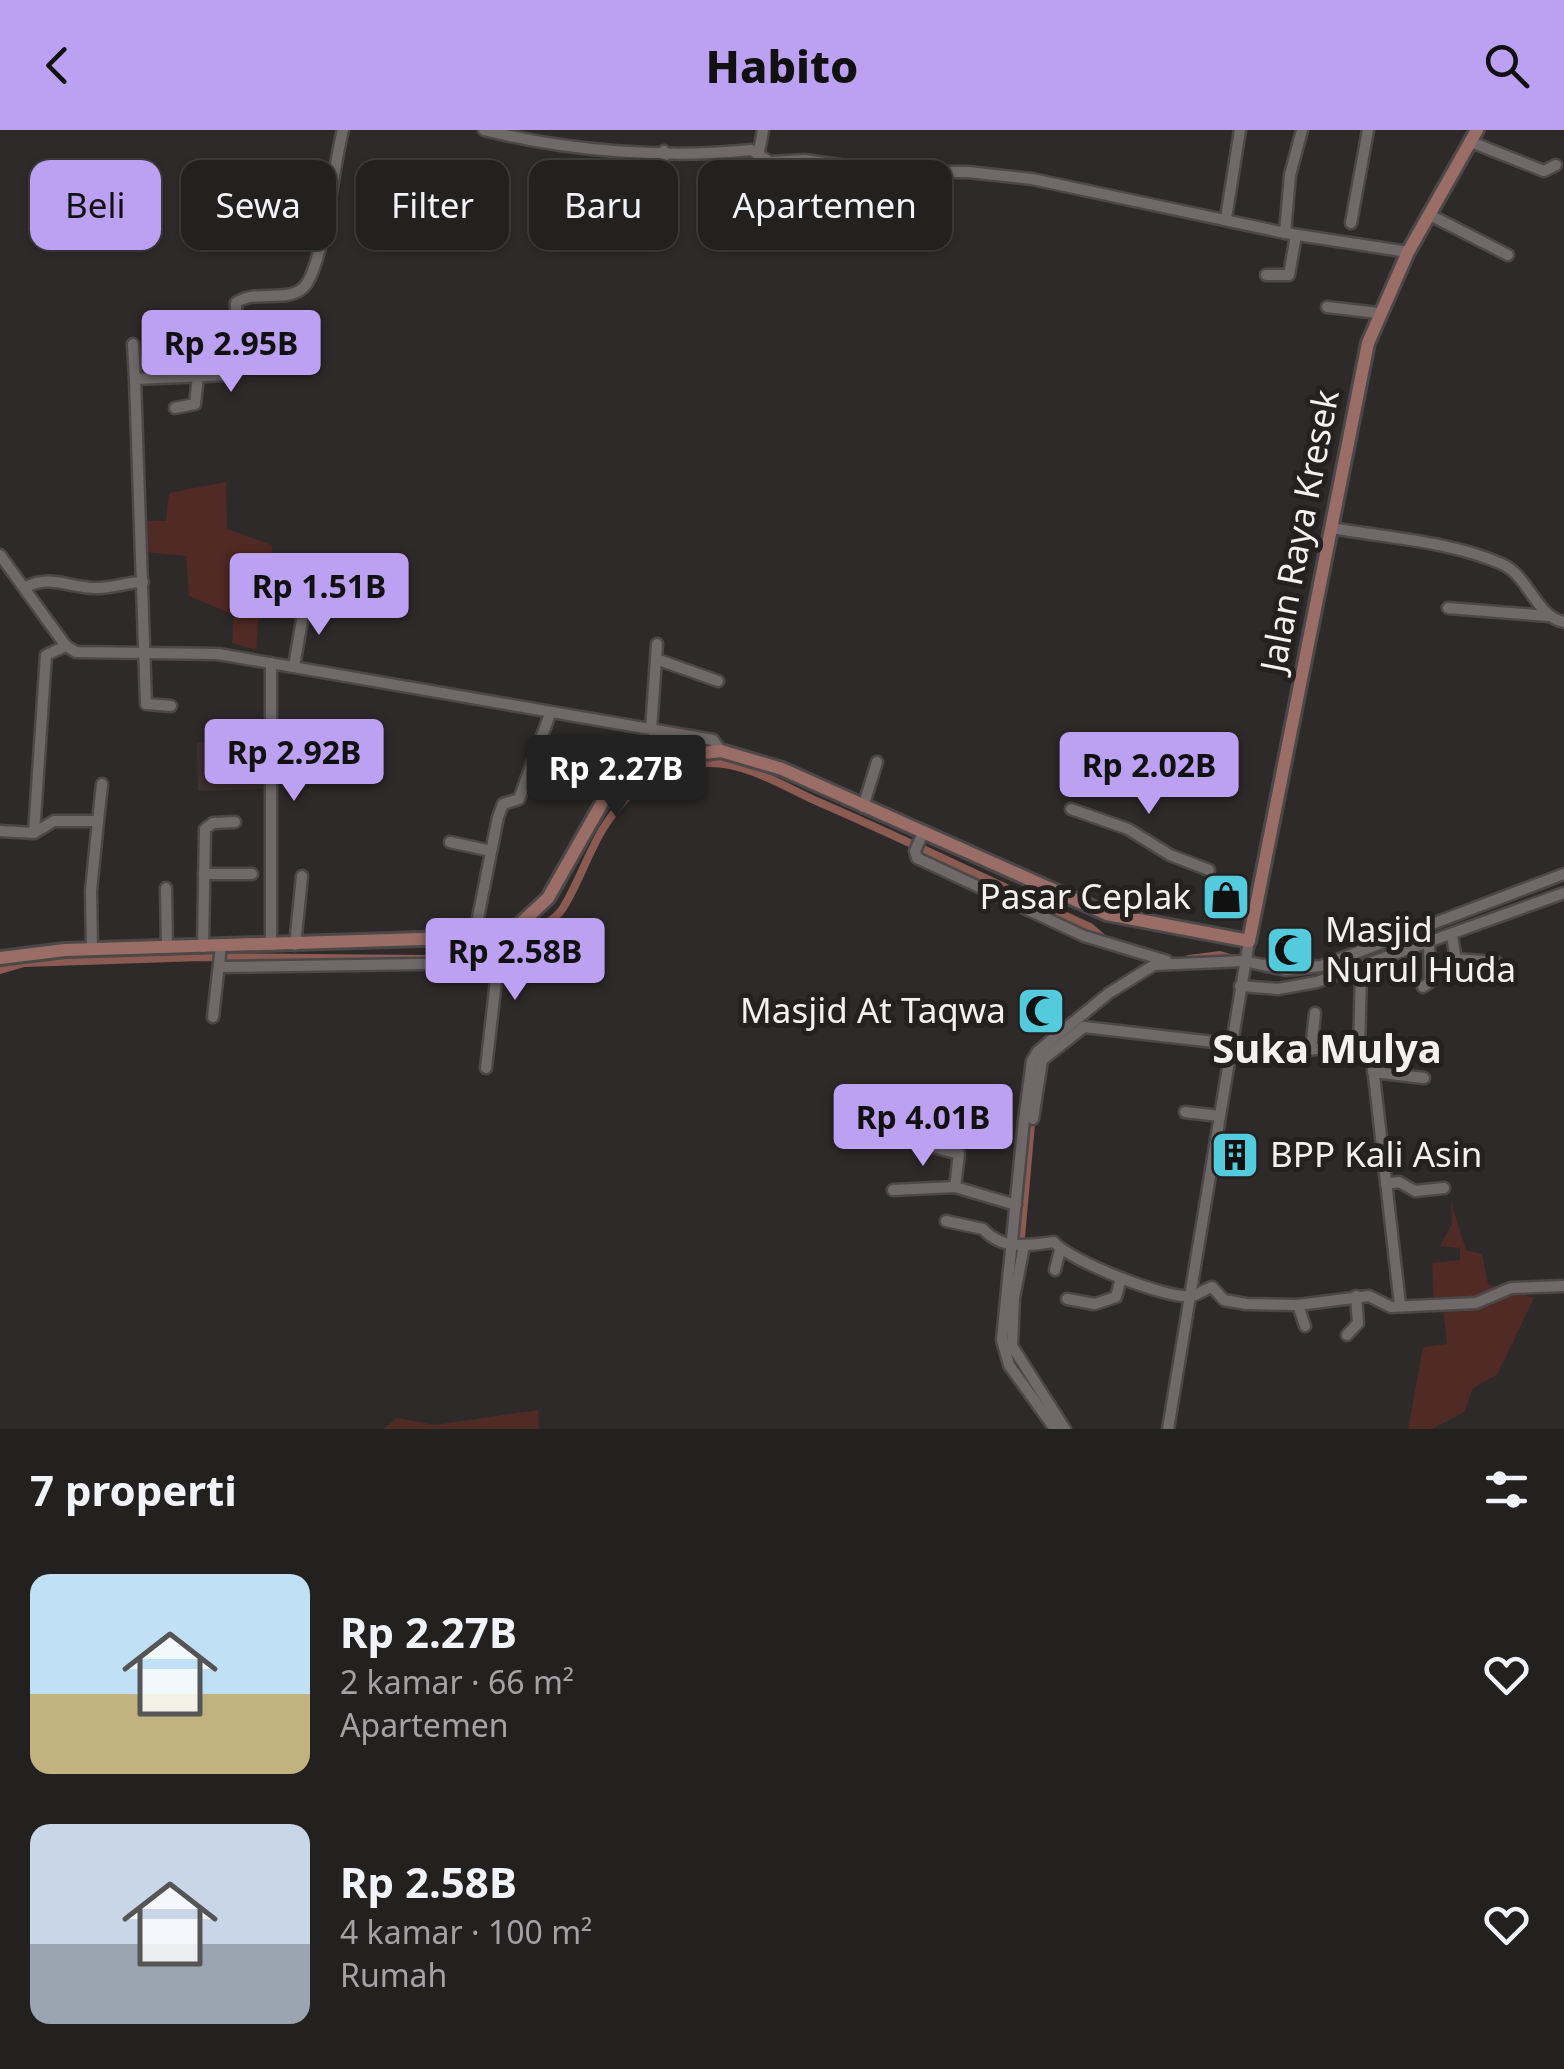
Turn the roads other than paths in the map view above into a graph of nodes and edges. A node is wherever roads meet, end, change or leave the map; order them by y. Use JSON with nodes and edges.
{"nodes":[{"id":1,"x":343,"y":130,"type":"edge"},
{"id":2,"x":484,"y":130,"type":"edge"},
{"id":3,"x":763,"y":130,"type":"edge"},
{"id":4,"x":1240,"y":130,"type":"edge"},
{"id":5,"x":1302,"y":130,"type":"edge"},
{"id":6,"x":1368,"y":130,"type":"edge"},
{"id":7,"x":1474,"y":136,"type":"edge"},
{"id":8,"x":664,"y":150,"type":"junction"},
{"id":9,"x":758,"y":157,"type":"junction"},
{"id":10,"x":663,"y":160,"type":"edge"},
{"id":11,"x":1556,"y":165,"type":"dead end"},
{"id":12,"x":1430,"y":216,"type":"junction"},
{"id":13,"x":1226,"y":218,"type":"junction"},
{"id":14,"x":1351,"y":223,"type":"dead end"},
{"id":15,"x":1290,"y":234,"type":"junction"},
{"id":16,"x":1408,"y":252,"type":"junction"},
{"id":17,"x":1508,"y":255,"type":"dead end"},
{"id":18,"x":1266,"y":275,"type":"dead end"},
{"id":19,"x":1327,"y":307,"type":"dead end"},
{"id":20,"x":1378,"y":313,"type":"junction"},
{"id":21,"x":132,"y":344,"type":"dead end"},
{"id":22,"x":198,"y":376,"type":"junction"},
{"id":23,"x":135,"y":380,"type":"junction"},
{"id":24,"x":175,"y":408,"type":"dead end"},
{"id":25,"x":1332,"y":528,"type":"junction"},
{"id":26,"x":0,"y":555,"type":"edge"},
{"id":27,"x":143,"y":582,"type":"junction"},
{"id":28,"x":26,"y":587,"type":"junction"},
{"id":29,"x":305,"y":603,"type":"dead end"},
{"id":30,"x":1448,"y":608,"type":"dead end"},
{"id":31,"x":1548,"y":616,"type":"junction"},
{"id":32,"x":1564,"y":622,"type":"edge"},
{"id":33,"x":657,"y":644,"type":"dead end"},
{"id":34,"x":66,"y":646,"type":"junction"},
{"id":35,"x":145,"y":653,"type":"junction"},
{"id":36,"x":656,"y":659,"type":"junction"},
{"id":37,"x":271,"y":663,"type":"junction"},
{"id":38,"x":294,"y":666,"type":"junction"},
{"id":39,"x":718,"y":681,"type":"dead end"},
{"id":40,"x":171,"y":706,"type":"dead end"},
{"id":41,"x":550,"y":714,"type":"junction"},
{"id":42,"x":651,"y":730,"type":"junction"},
{"id":43,"x":721,"y":751,"type":"junction"},
{"id":44,"x":877,"y":762,"type":"dead end"},
{"id":45,"x":570,"y":783,"type":"dead end"},
{"id":46,"x":102,"y":784,"type":"dead end"},
{"id":47,"x":606,"y":796,"type":"junction"},
{"id":48,"x":864,"y":807,"type":"junction"},
{"id":49,"x":1071,"y":809,"type":"dead end"},
{"id":50,"x":484,"y":812,"type":"dead end"},
{"id":51,"x":498,"y":817,"type":"junction"},
{"id":52,"x":98,"y":821,"type":"junction"},
{"id":53,"x":234,"y":822,"type":"dead end"},
{"id":54,"x":0,"y":832,"type":"edge"},
{"id":55,"x":34,"y":833,"type":"junction"},
{"id":56,"x":450,"y":842,"type":"dead end"},
{"id":57,"x":918,"y":843,"type":"junction"},
{"id":58,"x":491,"y":851,"type":"junction"},
{"id":59,"x":1209,"y":870,"type":"dead end"},
{"id":60,"x":204,"y":874,"type":"junction"},
{"id":61,"x":252,"y":874,"type":"dead end"},
{"id":62,"x":1564,"y":874,"type":"edge"},
{"id":63,"x":302,"y":876,"type":"dead end"},
{"id":64,"x":166,"y":888,"type":"dead end"},
{"id":65,"x":1564,"y":894,"type":"edge"},
{"id":66,"x":524,"y":931,"type":"junction"},
{"id":67,"x":1452,"y":936,"type":"junction"},
{"id":68,"x":478,"y":941,"type":"junction"},
{"id":69,"x":1249,"y":941,"type":"junction"},
{"id":70,"x":1429,"y":944,"type":"junction"},
{"id":71,"x":271,"y":945,"type":"junction"},
{"id":72,"x":295,"y":945,"type":"junction"},
{"id":73,"x":204,"y":947,"type":"junction"},
{"id":74,"x":167,"y":948,"type":"junction"},
{"id":75,"x":221,"y":948,"type":"junction"},
{"id":76,"x":92,"y":950,"type":"junction"},
{"id":77,"x":536,"y":955,"type":"dead end"},
{"id":78,"x":0,"y":958,"type":"edge"},
{"id":79,"x":488,"y":962,"type":"junction"},
{"id":80,"x":1496,"y":962,"type":"dead end"},
{"id":81,"x":1172,"y":963,"type":"junction"},
{"id":82,"x":1244,"y":963,"type":"junction"},
{"id":83,"x":1362,"y":963,"type":"junction"},
{"id":84,"x":222,"y":965,"type":"junction"},
{"id":85,"x":1240,"y":983,"type":"junction"},
{"id":86,"x":1423,"y":987,"type":"dead end"},
{"id":87,"x":1315,"y":1013,"type":"dead end"},
{"id":88,"x":213,"y":1016,"type":"dead end"},
{"id":89,"x":1231,"y":1047,"type":"junction"},
{"id":90,"x":1311,"y":1050,"type":"junction"},
{"id":91,"x":1359,"y":1053,"type":"junction"},
{"id":92,"x":486,"y":1068,"type":"dead end"},
{"id":93,"x":1373,"y":1072,"type":"junction"},
{"id":94,"x":1424,"y":1078,"type":"dead end"},
{"id":95,"x":910,"y":1112,"type":"dead end"},
{"id":96,"x":1185,"y":1112,"type":"dead end"},
{"id":97,"x":1219,"y":1116,"type":"junction"},
{"id":98,"x":1033,"y":1119,"type":"dead end"},
{"id":99,"x":1386,"y":1184,"type":"junction"},
{"id":100,"x":956,"y":1187,"type":"junction"},
{"id":101,"x":1444,"y":1188,"type":"dead end"},
{"id":102,"x":893,"y":1190,"type":"dead end"},
{"id":103,"x":1016,"y":1205,"type":"junction"},
{"id":104,"x":946,"y":1221,"type":"dead end"},
{"id":105,"x":1019,"y":1246,"type":"junction"},
{"id":106,"x":1060,"y":1250,"type":"junction"},
{"id":107,"x":1054,"y":1270,"type":"dead end"},
{"id":108,"x":1121,"y":1278,"type":"junction"},
{"id":109,"x":1564,"y":1286,"type":"edge"},
{"id":110,"x":1356,"y":1296,"type":"junction"},
{"id":111,"x":1190,"y":1297,"type":"junction"},
{"id":112,"x":1067,"y":1299,"type":"dead end"},
{"id":113,"x":1298,"y":1305,"type":"junction"},
{"id":114,"x":1400,"y":1305,"type":"junction"},
{"id":115,"x":1305,"y":1326,"type":"dead end"},
{"id":116,"x":1347,"y":1335,"type":"dead end"},
{"id":117,"x":1055,"y":1429,"type":"edge"},
{"id":118,"x":1064,"y":1429,"type":"edge"},
{"id":119,"x":1168,"y":1429,"type":"edge"}],
"edges":[{"from":1,"to":22,"type":"street"},
{"from":2,"to":8,"type":"street"},
{"from":3,"to":9,"type":"street"},
{"from":4,"to":13,"type":"street"},
{"from":5,"to":15,"type":"street"},
{"from":6,"to":14,"type":"street"},
{"from":7,"to":11,"type":"street"},
{"from":7,"to":12,"type":"main road","name":"Jalan Raya Kresek"},
{"from":8,"to":9,"type":"street"},
{"from":8,"to":10,"type":"street"},
{"from":9,"to":13,"type":"street"},
{"from":12,"to":16,"type":"main road","name":"Jalan Raya Kresek"},
{"from":12,"to":17,"type":"street"},
{"from":13,"to":15,"type":"street"},
{"from":15,"to":16,"type":"street"},
{"from":15,"to":18,"type":"street"},
{"from":16,"to":20,"type":"main road","name":"Jalan Raya Kresek"},
{"from":19,"to":20,"type":"street"},
{"from":20,"to":25,"type":"main road","name":"Jalan Raya Kresek"},
{"from":21,"to":23,"type":"street"},
{"from":22,"to":23,"type":"street"},
{"from":22,"to":24,"type":"street"},
{"from":23,"to":27,"type":"street"},
{"from":25,"to":31,"type":"street"},
{"from":25,"to":69,"type":"main road","name":"Jalan Raya Kresek"},
{"from":26,"to":28,"type":"street"},
{"from":27,"to":28,"type":"street"},
{"from":27,"to":35,"type":"street"},
{"from":28,"to":34,"type":"street"},
{"from":29,"to":38,"type":"street"},
{"from":30,"to":31,"type":"street"},
{"from":31,"to":32,"type":"street"},
{"from":33,"to":36,"type":"street"},
{"from":34,"to":35,"type":"street"},
{"from":34,"to":55,"type":"street"},
{"from":35,"to":37,"type":"street"},
{"from":35,"to":40,"type":"street"},
{"from":36,"to":39,"type":"street"},
{"from":36,"to":42,"type":"street"},
{"from":37,"to":38,"type":"street"},
{"from":37,"to":71,"type":"street"},
{"from":38,"to":41,"type":"street"},
{"from":41,"to":42,"type":"street"},
{"from":41,"to":51,"type":"street"},
{"from":42,"to":43,"type":"street"},
{"from":43,"to":47,"type":"main road"},
{"from":43,"to":48,"type":"main road"},
{"from":44,"to":48,"type":"street"},
{"from":45,"to":47,"type":"street"},
{"from":46,"to":52,"type":"street"},
{"from":47,"to":66,"type":"main road"},
{"from":48,"to":57,"type":"main road"},
{"from":49,"to":59,"type":"street"},
{"from":50,"to":51,"type":"street"},
{"from":51,"to":58,"type":"street"},
{"from":52,"to":55,"type":"street"},
{"from":52,"to":76,"type":"street"},
{"from":53,"to":60,"type":"street"},
{"from":54,"to":55,"type":"street"},
{"from":56,"to":58,"type":"street"},
{"from":57,"to":69,"type":"main road"},
{"from":57,"to":81,"type":"street"},
{"from":58,"to":68,"type":"street"},
{"from":60,"to":61,"type":"street"},
{"from":60,"to":73,"type":"street"},
{"from":62,"to":83,"type":"street"},
{"from":63,"to":72,"type":"street"},
{"from":64,"to":74,"type":"street"},
{"from":65,"to":67,"type":"street"},
{"from":66,"to":68,"type":"main road"},
{"from":66,"to":77,"type":"street"},
{"from":67,"to":70,"type":"street"},
{"from":67,"to":80,"type":"street"},
{"from":68,"to":72,"type":"main road"},
{"from":68,"to":79,"type":"street"},
{"from":69,"to":82,"type":"street","name":"Jalan Raya Kresek"},
{"from":70,"to":83,"type":"street"},
{"from":70,"to":86,"type":"street"},
{"from":71,"to":72,"type":"main road"},
{"from":71,"to":75,"type":"main road"},
{"from":73,"to":74,"type":"main road"},
{"from":73,"to":75,"type":"main road"},
{"from":74,"to":76,"type":"main road"},
{"from":75,"to":84,"type":"street"},
{"from":76,"to":78,"type":"main road"},
{"from":79,"to":84,"type":"street"},
{"from":79,"to":92,"type":"street"},
{"from":81,"to":82,"type":"street"},
{"from":81,"to":103,"type":"street"},
{"from":82,"to":83,"type":"street"},
{"from":82,"to":85,"type":"street","name":"Jalan Raya Kresek"},
{"from":83,"to":85,"type":"street"},
{"from":83,"to":91,"type":"street"},
{"from":84,"to":88,"type":"street"},
{"from":85,"to":89,"type":"street","name":"Jalan Raya Kresek"},
{"from":87,"to":90,"type":"street"},
{"from":89,"to":90,"type":"street"},
{"from":89,"to":97,"type":"street","name":"Jalan Raya Kresek"},
{"from":89,"to":98,"type":"street"},
{"from":90,"to":91,"type":"street"},
{"from":91,"to":93,"type":"street"},
{"from":93,"to":94,"type":"street"},
{"from":93,"to":99,"type":"street"},
{"from":95,"to":100,"type":"street"},
{"from":96,"to":97,"type":"street"},
{"from":97,"to":111,"type":"street","name":"Jalan Raya Kresek"},
{"from":99,"to":101,"type":"street"},
{"from":99,"to":114,"type":"street"},
{"from":100,"to":102,"type":"street"},
{"from":100,"to":103,"type":"street"},
{"from":103,"to":105,"type":"street"},
{"from":104,"to":105,"type":"street"},
{"from":105,"to":106,"type":"street"},
{"from":105,"to":117,"type":"street"},
{"from":105,"to":118,"type":"street"},
{"from":106,"to":107,"type":"street"},
{"from":106,"to":108,"type":"street"},
{"from":108,"to":111,"type":"street"},
{"from":108,"to":112,"type":"street"},
{"from":109,"to":114,"type":"street"},
{"from":110,"to":113,"type":"street"},
{"from":110,"to":114,"type":"street"},
{"from":110,"to":116,"type":"street"},
{"from":111,"to":113,"type":"street"},
{"from":111,"to":119,"type":"street","name":"Jalan Raya Kresek"},
{"from":113,"to":115,"type":"street"}]}
